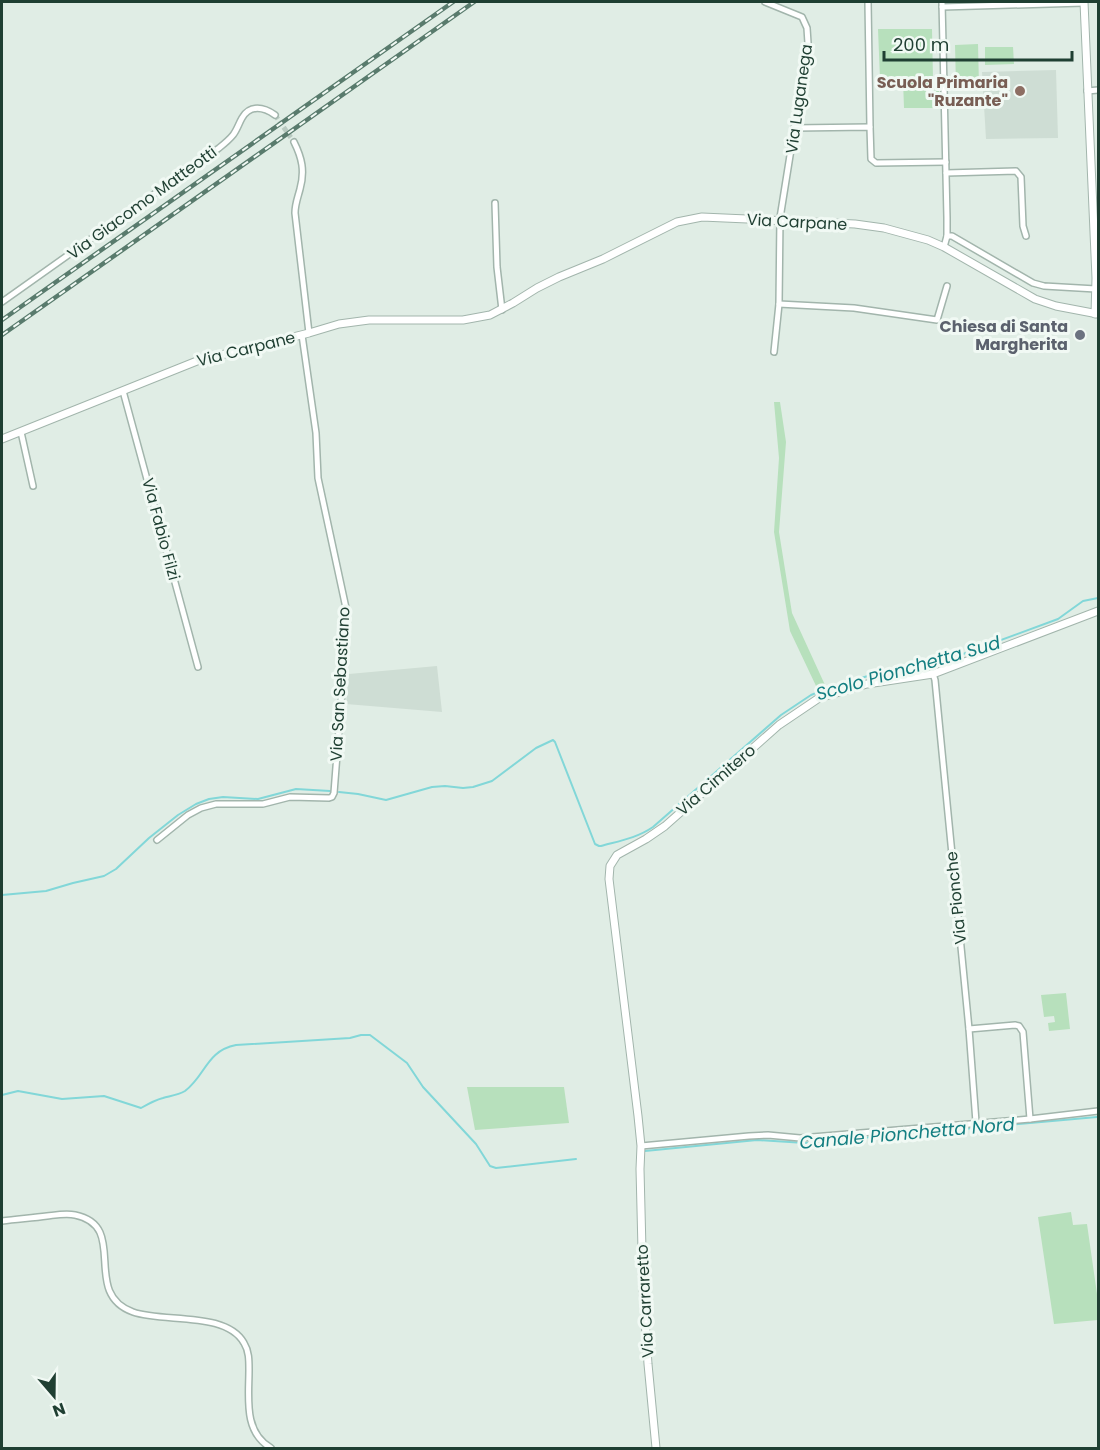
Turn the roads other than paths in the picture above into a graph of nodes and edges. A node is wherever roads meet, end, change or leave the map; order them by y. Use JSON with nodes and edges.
{"nodes":[{"id":1,"x":765,"y":2,"type":"edge"},
{"id":2,"x":868,"y":2,"type":"edge"},
{"id":3,"x":1084,"y":2,"type":"edge"},
{"id":4,"x":1014,"y":3,"type":"edge"},
{"id":5,"x":942,"y":4,"type":"edge"},
{"id":6,"x":1098,"y":90,"type":"edge"},
{"id":7,"x":1087,"y":91,"type":"junction"},
{"id":8,"x":275,"y":115,"type":"dead end"},
{"id":9,"x":870,"y":127,"type":"junction"},
{"id":10,"x":795,"y":128,"type":"junction"},
{"id":11,"x":294,"y":142,"type":"tunnel mouth"},
{"id":12,"x":946,"y":162,"type":"junction"},
{"id":13,"x":946,"y":173,"type":"junction"},
{"id":14,"x":495,"y":203,"type":"dead end"},
{"id":15,"x":780,"y":221,"type":"junction"},
{"id":16,"x":947,"y":236,"type":"junction"},
{"id":17,"x":1026,"y":236,"type":"dead end"},
{"id":18,"x":944,"y":247,"type":"junction"},
{"id":19,"x":947,"y":286,"type":"dead end"},
{"id":20,"x":1096,"y":289,"type":"junction"},
{"id":21,"x":1037,"y":292,"type":"junction"},
{"id":22,"x":2,"y":302,"type":"edge"},
{"id":23,"x":780,"y":304,"type":"junction"},
{"id":24,"x":502,"y":310,"type":"junction"},
{"id":25,"x":1097,"y":314,"type":"edge"},
{"id":26,"x":306,"y":334,"type":"junction"},
{"id":27,"x":774,"y":351,"type":"dead end"},
{"id":28,"x":123,"y":391,"type":"junction"},
{"id":29,"x":21,"y":432,"type":"junction"},
{"id":30,"x":2,"y":439,"type":"edge"},
{"id":31,"x":33,"y":486,"type":"dead end"},
{"id":32,"x":1098,"y":611,"type":"edge"},
{"id":33,"x":198,"y":667,"type":"dead end"},
{"id":34,"x":933,"y":674,"type":"junction"},
{"id":35,"x":157,"y":840,"type":"dead end"},
{"id":36,"x":969,"y":1029,"type":"junction"},
{"id":37,"x":1098,"y":1112,"type":"edge"},
{"id":38,"x":1030,"y":1119,"type":"junction"},
{"id":39,"x":976,"y":1122,"type":"junction"},
{"id":40,"x":640,"y":1149,"type":"junction"},
{"id":41,"x":2,"y":1221,"type":"edge"},
{"id":42,"x":271,"y":1449,"type":"edge"},
{"id":43,"x":656,"y":1449,"type":"edge"}],
"edges":[{"from":1,"to":10,"type":"street","name":"Via Luganega"},
{"from":2,"to":9,"type":"street"},
{"from":3,"to":4,"type":"street"},
{"from":3,"to":7,"type":"street"},
{"from":4,"to":5,"type":"street"},
{"from":5,"to":12,"type":"street"},
{"from":6,"to":7,"type":"street"},
{"from":7,"to":20,"type":"street"},
{"from":8,"to":22,"type":"street","name":"Via Giacomo Matteotti"},
{"from":9,"to":10,"type":"street"},
{"from":9,"to":12,"type":"street"},
{"from":10,"to":15,"type":"street","name":"Via Luganega"},
{"from":11,"to":26,"type":"street"},
{"from":12,"to":13,"type":"street"},
{"from":13,"to":16,"type":"street"},
{"from":13,"to":17,"type":"street"},
{"from":14,"to":24,"type":"street"},
{"from":15,"to":18,"type":"street","name":"Via Carpane"},
{"from":15,"to":23,"type":"street","name":"Via Luganega"},
{"from":15,"to":24,"type":"street","name":"Via Carpane"},
{"from":16,"to":18,"type":"street"},
{"from":16,"to":21,"type":"street","name":"Via Carpane"},
{"from":18,"to":21,"type":"street","name":"Via Carpane"},
{"from":19,"to":23,"type":"street"},
{"from":20,"to":21,"type":"street","name":"Via Carpane"},
{"from":20,"to":25,"type":"street"},
{"from":21,"to":25,"type":"street","name":"Via Carpane"},
{"from":23,"to":27,"type":"street","name":"Via Luganega"},
{"from":24,"to":26,"type":"street","name":"Via Carpane"},
{"from":26,"to":28,"type":"street","name":"Via Carpane"},
{"from":26,"to":35,"type":"street","name":"Via San Sebastiano"},
{"from":28,"to":29,"type":"street","name":"Via Carpane"},
{"from":28,"to":33,"type":"street","name":"Via Fabio Filzi"},
{"from":29,"to":30,"type":"street","name":"Via Carpane"},
{"from":29,"to":31,"type":"street"},
{"from":32,"to":34,"type":"street","name":"Via Cimitero"},
{"from":34,"to":36,"type":"street","name":"Via Pionche"},
{"from":34,"to":40,"type":"street","name":"Via Cimitero"},
{"from":36,"to":38,"type":"street"},
{"from":36,"to":39,"type":"street","name":"Via Pionche"},
{"from":37,"to":38,"type":"street"},
{"from":38,"to":39,"type":"street"},
{"from":39,"to":40,"type":"street"},
{"from":40,"to":43,"type":"street","name":"Via Carraretto"},
{"from":41,"to":42,"type":"street"}]}
